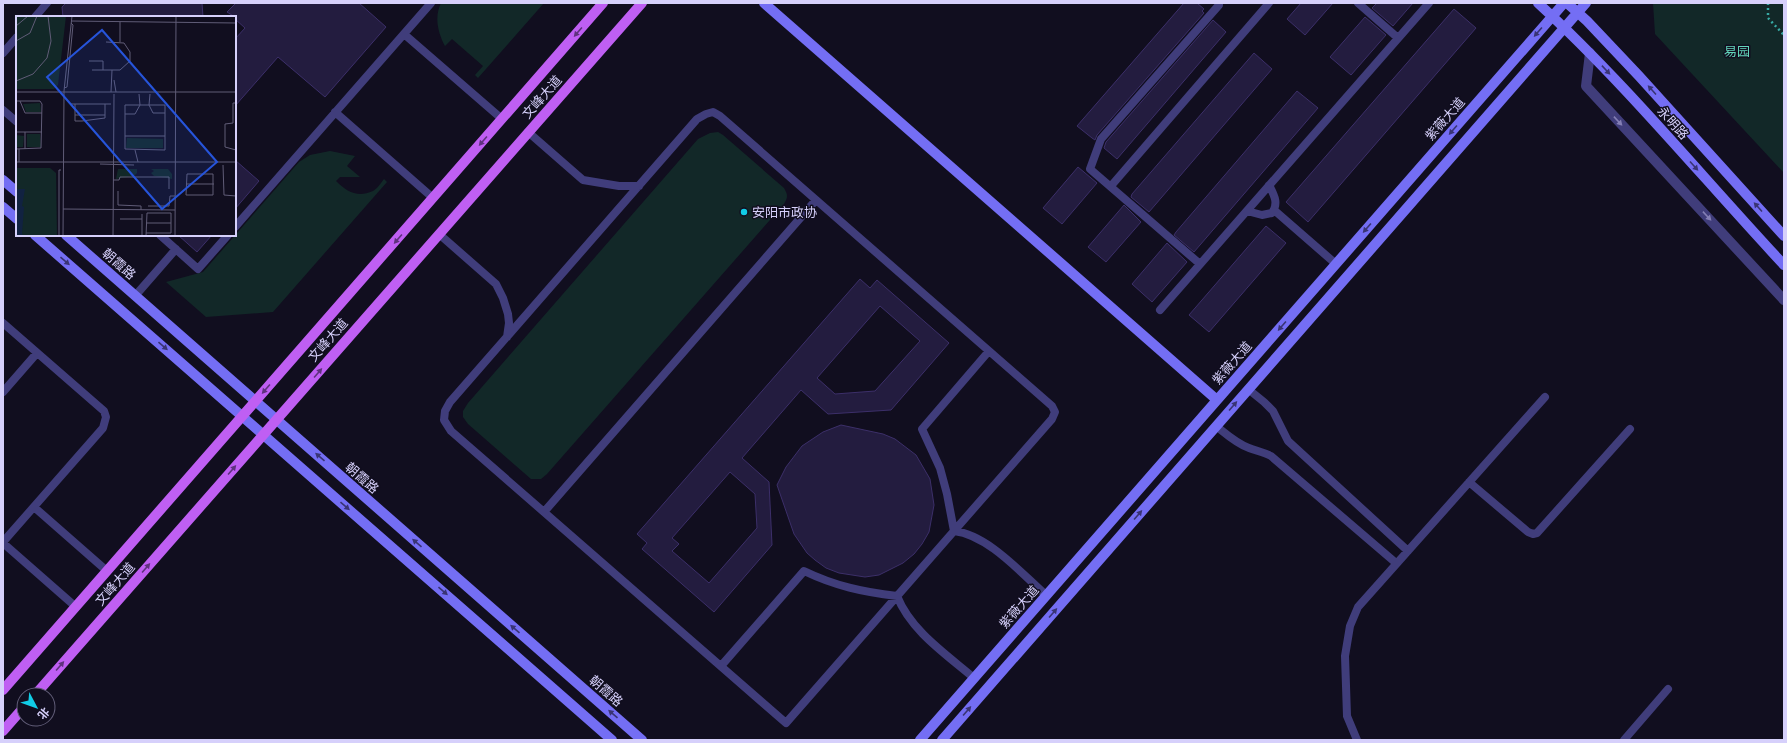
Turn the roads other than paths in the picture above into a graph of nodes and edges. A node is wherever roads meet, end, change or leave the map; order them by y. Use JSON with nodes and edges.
{"nodes":[{"id":1,"x":47,"y":3,"type":"edge"},
{"id":2,"x":431,"y":3,"type":"edge"},
{"id":3,"x":604,"y":3,"type":"edge"},
{"id":4,"x":642,"y":3,"type":"edge"},
{"id":5,"x":764,"y":3,"type":"edge"},
{"id":6,"x":1218,"y":3,"type":"edge"},
{"id":7,"x":1269,"y":3,"type":"edge"},
{"id":8,"x":1358,"y":3,"type":"edge"},
{"id":9,"x":1429,"y":3,"type":"edge"},
{"id":10,"x":1538,"y":3,"type":"edge"},
{"id":11,"x":1564,"y":3,"type":"edge"},
{"id":12,"x":1567,"y":3,"type":"edge"},
{"id":13,"x":1586,"y":3,"type":"edge"},
{"id":14,"x":1577,"y":12,"type":"junction"},
{"id":15,"x":36,"y":16,"type":"edge"},
{"id":16,"x":1552,"y":16,"type":"junction"},
{"id":17,"x":1564,"y":27,"type":"junction"},
{"id":18,"x":404,"y":34,"type":"junction"},
{"id":19,"x":1398,"y":38,"type":"junction"},
{"id":20,"x":16,"y":39,"type":"edge"},
{"id":21,"x":3,"y":53,"type":"edge"},
{"id":22,"x":1590,"y":53,"type":"junction"},
{"id":23,"x":3,"y":110,"type":"edge"},
{"id":24,"x":335,"y":112,"type":"junction"},
{"id":25,"x":502,"y":119,"type":"junction"},
{"id":26,"x":16,"y":121,"type":"edge"},
{"id":27,"x":528,"y":132,"type":"junction"},
{"id":28,"x":3,"y":180,"type":"edge"},
{"id":29,"x":1270,"y":185,"type":"junction"},
{"id":30,"x":639,"y":186,"type":"junction"},
{"id":31,"x":1111,"y":186,"type":"junction"},
{"id":32,"x":16,"y":190,"type":"edge"},
{"id":33,"x":433,"y":198,"type":"junction"},
{"id":34,"x":816,"y":200,"type":"junction"},
{"id":35,"x":3,"y":206,"type":"edge"},
{"id":36,"x":1274,"y":210,"type":"junction"},
{"id":37,"x":1247,"y":211,"type":"junction"},
{"id":38,"x":16,"y":218,"type":"edge"},
{"id":39,"x":236,"y":226,"type":"edge"},
{"id":40,"x":439,"y":234,"type":"junction"},
{"id":41,"x":37,"y":236,"type":"edge"},
{"id":42,"x":67,"y":236,"type":"edge"},
{"id":43,"x":161,"y":236,"type":"edge"},
{"id":44,"x":227,"y":236,"type":"edge"},
{"id":45,"x":1784,"y":236,"type":"edge"},
{"id":46,"x":176,"y":249,"type":"junction"},
{"id":47,"x":1200,"y":264,"type":"junction"},
{"id":48,"x":1336,"y":264,"type":"junction"},
{"id":49,"x":1784,"y":264,"type":"edge"},
{"id":50,"x":135,"y":296,"type":"junction"},
{"id":51,"x":1784,"y":300,"type":"edge"},
{"id":52,"x":1160,"y":310,"type":"dead end"},
{"id":53,"x":3,"y":323,"type":"edge"},
{"id":54,"x":507,"y":337,"type":"junction"},
{"id":55,"x":989,"y":351,"type":"junction"},
{"id":56,"x":37,"y":353,"type":"junction"},
{"id":57,"x":1248,"y":389,"type":"junction"},
{"id":58,"x":3,"y":392,"type":"edge"},
{"id":59,"x":1545,"y":397,"type":"dead end"},
{"id":60,"x":1217,"y":400,"type":"junction"},
{"id":61,"x":255,"y":401,"type":"junction"},
{"id":62,"x":242,"y":416,"type":"junction"},
{"id":63,"x":276,"y":420,"type":"junction"},
{"id":64,"x":1216,"y":426,"type":"junction"},
{"id":65,"x":1630,"y":429,"type":"dead end"},
{"id":66,"x":263,"y":434,"type":"junction"},
{"id":67,"x":1469,"y":482,"type":"junction"},
{"id":68,"x":34,"y":507,"type":"junction"},
{"id":69,"x":544,"y":512,"type":"junction"},
{"id":70,"x":954,"y":532,"type":"junction"},
{"id":71,"x":3,"y":543,"type":"edge"},
{"id":72,"x":1408,"y":551,"type":"junction"},
{"id":73,"x":1396,"y":563,"type":"junction"},
{"id":74,"x":107,"y":571,"type":"junction"},
{"id":75,"x":1046,"y":595,"type":"junction"},
{"id":76,"x":897,"y":596,"type":"junction"},
{"id":77,"x":76,"y":607,"type":"junction"},
{"id":78,"x":721,"y":666,"type":"junction"},
{"id":79,"x":974,"y":678,"type":"junction"},
{"id":80,"x":42,"y":687,"type":"edge"},
{"id":81,"x":1668,"y":689,"type":"dead end"},
{"id":82,"x":3,"y":690,"type":"edge"},
{"id":83,"x":16,"y":716,"type":"edge"},
{"id":84,"x":3,"y":731,"type":"edge"},
{"id":85,"x":612,"y":740,"type":"edge"},
{"id":86,"x":642,"y":740,"type":"edge"},
{"id":87,"x":920,"y":740,"type":"edge"},
{"id":88,"x":942,"y":740,"type":"edge"},
{"id":89,"x":1357,"y":740,"type":"edge"},
{"id":90,"x":1624,"y":740,"type":"edge"}],
"edges":[{"from":1,"to":15,"type":"lane"},
{"from":2,"to":18,"type":"lane"},
{"from":3,"to":25,"type":"main road","name":"文峰大道","one_way":true},
{"from":4,"to":27,"type":"main road","name":"文峰大道"},
{"from":5,"to":60,"type":"street"},
{"from":6,"to":31,"type":"lane"},
{"from":7,"to":31,"type":"lane"},
{"from":8,"to":19,"type":"lane"},
{"from":9,"to":19,"type":"lane"},
{"from":10,"to":16,"type":"street","name":"永明路"},
{"from":11,"to":16,"type":"street","name":"紫薇大道"},
{"from":12,"to":14,"type":"street","name":"永明路"},
{"from":13,"to":14,"type":"street"},
{"from":14,"to":17,"type":"street"},
{"from":45,"to":14,"type":"street","name":"永明路","one_way":true},
{"from":16,"to":17,"type":"street","name":"永明路"},
{"from":16,"to":48,"type":"street","name":"紫薇大道","one_way":true},
{"from":17,"to":22,"type":"street","name":"永明路"},
{"from":17,"to":57,"type":"street"},
{"from":18,"to":24,"type":"lane"},
{"from":18,"to":25,"type":"lane"},
{"from":19,"to":29,"type":"lane"},
{"from":20,"to":21,"type":"lane"},
{"from":22,"to":49,"type":"street","name":"永明路","one_way":true},
{"from":22,"to":51,"type":"street","one_way":true},
{"from":23,"to":26,"type":"lane"},
{"from":24,"to":33,"type":"lane"},
{"from":24,"to":39,"type":"lane"},
{"from":25,"to":33,"type":"main road","name":"文峰大道","one_way":true},
{"from":27,"to":30,"type":"lane"},
{"from":27,"to":40,"type":"main road","name":"文峰大道"},
{"from":28,"to":32,"type":"street"},
{"from":29,"to":36,"type":"lane"},
{"from":29,"to":37,"type":"lane"},
{"from":30,"to":34,"type":"lane"},
{"from":30,"to":54,"type":"lane"},
{"from":31,"to":47,"type":"lane"},
{"from":33,"to":61,"type":"main road","name":"文峰大道","one_way":true},
{"from":34,"to":55,"type":"lane"},
{"from":34,"to":69,"type":"lane"},
{"from":35,"to":38,"type":"street"},
{"from":36,"to":37,"type":"lane"},
{"from":36,"to":48,"type":"lane"},
{"from":37,"to":47,"type":"lane"},
{"from":40,"to":54,"type":"lane"},
{"from":63,"to":40,"type":"main road","name":"文峰大道","one_way":true},
{"from":41,"to":62,"type":"street","one_way":true},
{"from":42,"to":50,"type":"street","name":"朝霞路"},
{"from":43,"to":46,"type":"lane"},
{"from":44,"to":46,"type":"lane"},
{"from":46,"to":50,"type":"lane"},
{"from":47,"to":52,"type":"lane"},
{"from":48,"to":60,"type":"street","name":"紫薇大道","one_way":true},
{"from":50,"to":61,"type":"street","name":"朝霞路"},
{"from":53,"to":56,"type":"lane"},
{"from":54,"to":69,"type":"lane"},
{"from":55,"to":70,"type":"lane"},
{"from":55,"to":70,"type":"lane"},
{"from":56,"to":58,"type":"lane"},
{"from":56,"to":68,"type":"lane"},
{"from":64,"to":57,"type":"street","one_way":true},
{"from":57,"to":72,"type":"lane"},
{"from":59,"to":67,"type":"lane"},
{"from":60,"to":75,"type":"street","name":"紫薇大道"},
{"from":61,"to":62,"type":"main road","name":"文峰大道"},
{"from":61,"to":63,"type":"street","name":"朝霞路"},
{"from":62,"to":66,"type":"street"},
{"from":62,"to":74,"type":"main road","name":"文峰大道"},
{"from":63,"to":66,"type":"main road","name":"文峰大道"},
{"from":86,"to":63,"type":"street","name":"朝霞路","one_way":true},
{"from":64,"to":73,"type":"lane"},
{"from":88,"to":64,"type":"street","one_way":true},
{"from":65,"to":67,"type":"lane"},
{"from":80,"to":66,"type":"main road","name":"文峰大道","one_way":true},
{"from":66,"to":85,"type":"street","one_way":true},
{"from":67,"to":72,"type":"lane"},
{"from":68,"to":71,"type":"lane"},
{"from":68,"to":74,"type":"lane"},
{"from":69,"to":78,"type":"lane"},
{"from":70,"to":75,"type":"lane"},
{"from":70,"to":76,"type":"lane"},
{"from":71,"to":77,"type":"lane"},
{"from":72,"to":73,"type":"lane"},
{"from":73,"to":89,"type":"lane"},
{"from":74,"to":77,"type":"main road","name":"文峰大道"},
{"from":75,"to":79,"type":"street","name":"紫薇大道"},
{"from":76,"to":78,"type":"lane"},
{"from":76,"to":78,"type":"lane"},
{"from":76,"to":79,"type":"lane"},
{"from":77,"to":82,"type":"main road","name":"文峰大道"},
{"from":79,"to":87,"type":"street","name":"紫薇大道"},
{"from":81,"to":90,"type":"lane"},
{"from":83,"to":84,"type":"main road"}]}
